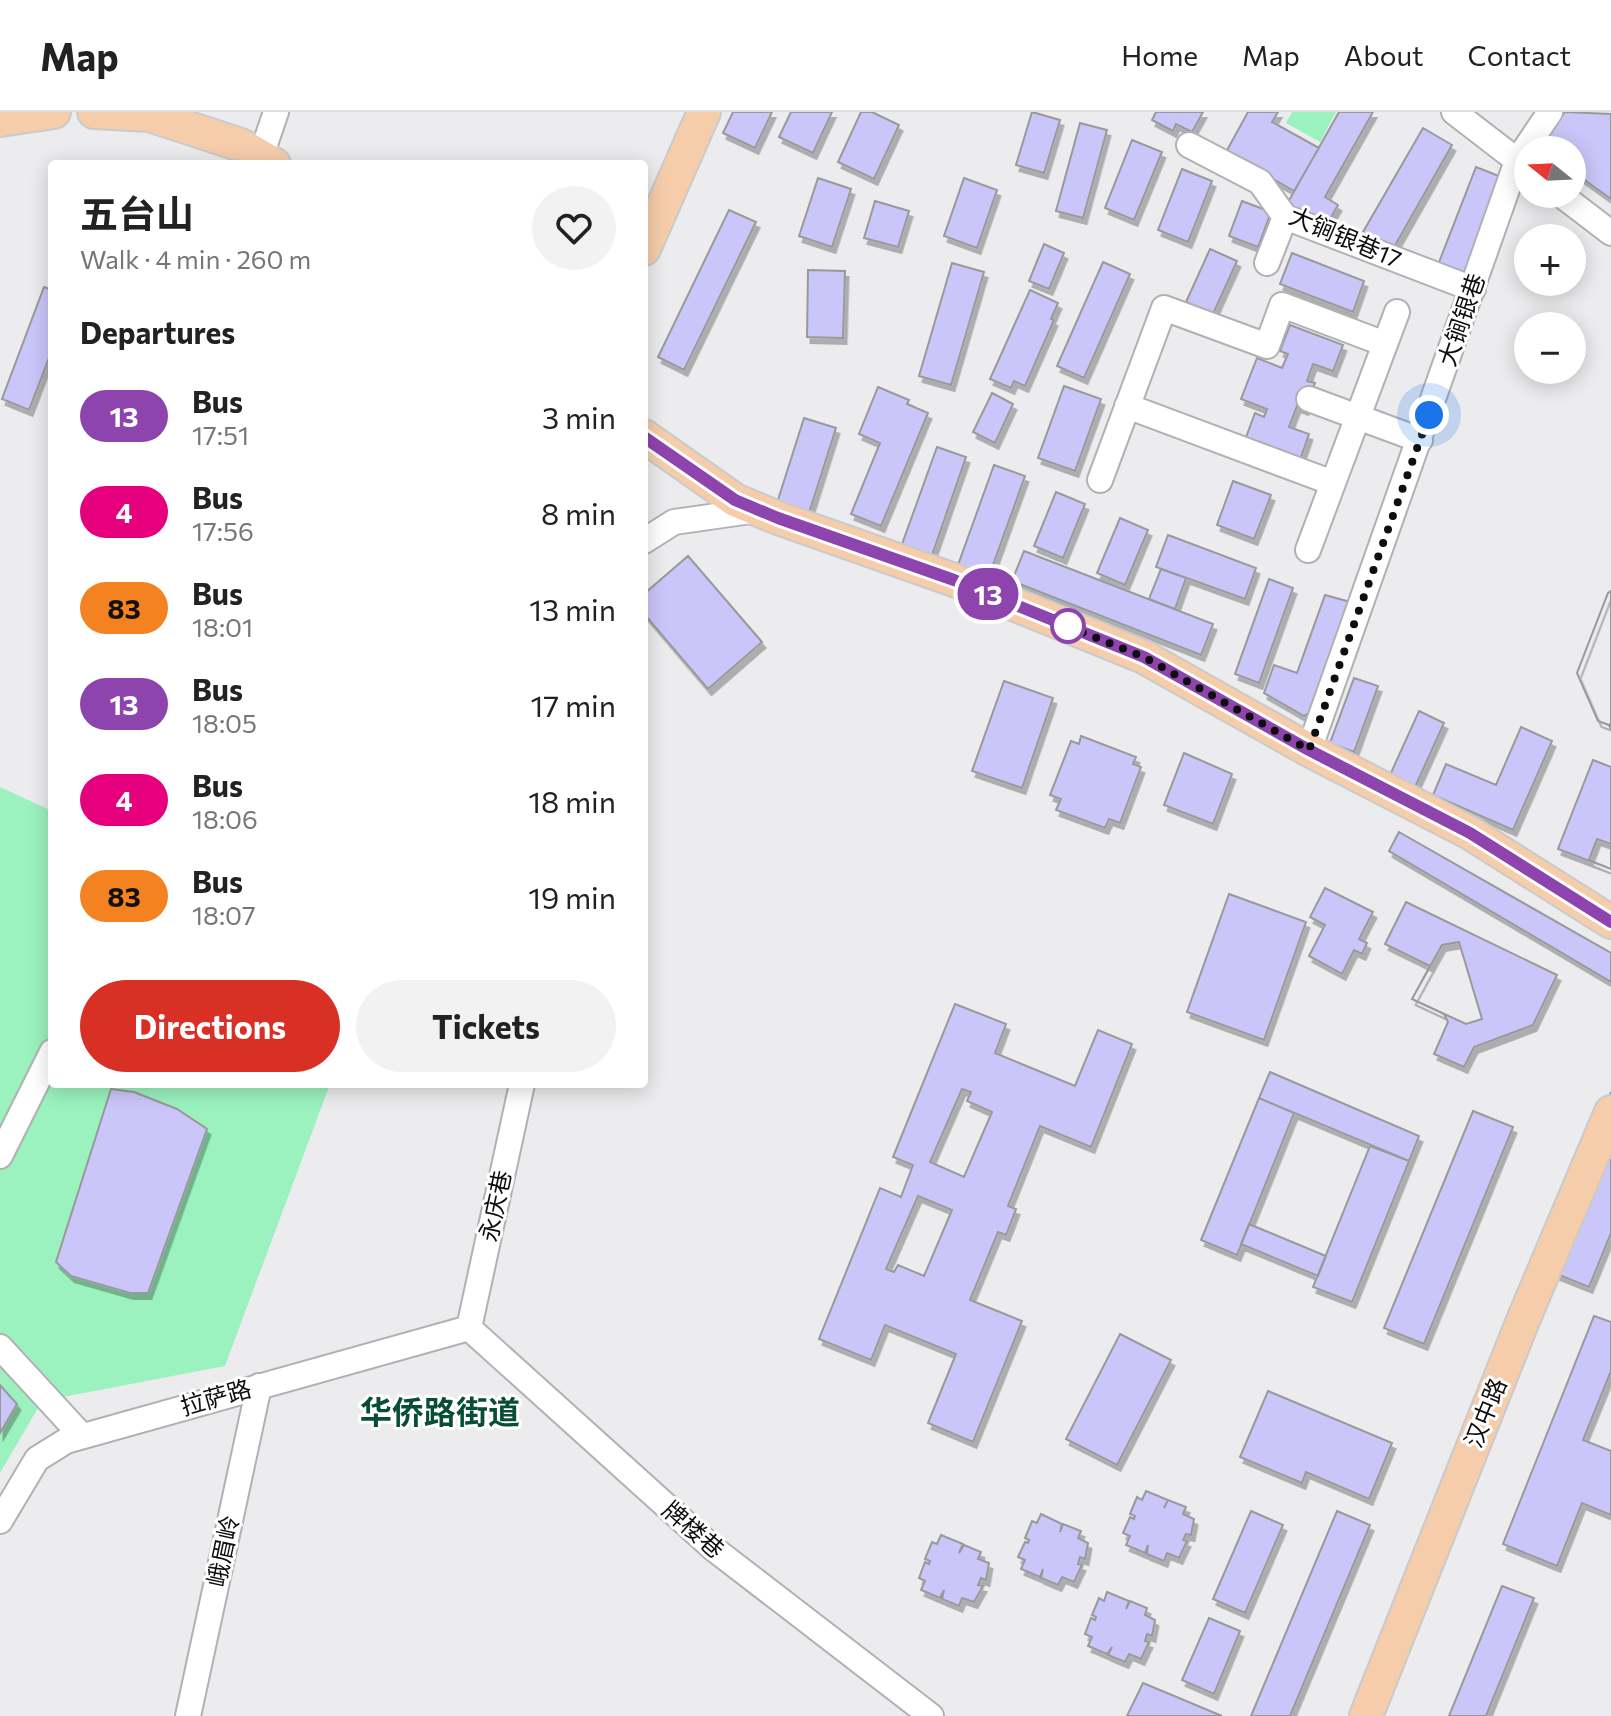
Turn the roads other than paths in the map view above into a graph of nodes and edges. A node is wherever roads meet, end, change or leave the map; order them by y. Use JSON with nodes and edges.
{"nodes":[{"id":1,"x":54,"y":112,"type":"edge"},
{"id":2,"x":94,"y":112,"type":"edge"},
{"id":3,"x":276,"y":112,"type":"edge"},
{"id":4,"x":704,"y":112,"type":"edge"},
{"id":5,"x":1454,"y":112,"type":"edge"},
{"id":6,"x":1550,"y":112,"type":"edge"},
{"id":7,"x":0,"y":120,"type":"edge"},
{"id":8,"x":1538,"y":136,"type":"edge"},
{"id":9,"x":1189,"y":145,"type":"dead end"},
{"id":10,"x":1514,"y":158,"type":"edge"},
{"id":11,"x":268,"y":160,"type":"edge"},
{"id":12,"x":1514,"y":187,"type":"edge"},
{"id":13,"x":1578,"y":208,"type":"edge"},
{"id":14,"x":1285,"y":217,"type":"junction"},
{"id":15,"x":1611,"y":233,"type":"edge"},
{"id":16,"x":648,"y":240,"type":"edge"},
{"id":17,"x":1267,"y":263,"type":"dead end"},
{"id":18,"x":1473,"y":289,"type":"junction"},
{"id":19,"x":1397,"y":312,"type":"dead end"},
{"id":20,"x":1385,"y":344,"type":"junction"},
{"id":21,"x":1309,"y":399,"type":"dead end"},
{"id":22,"x":1127,"y":406,"type":"junction"},
{"id":23,"x":1358,"y":417,"type":"junction"},
{"id":24,"x":648,"y":439,"type":"edge"},
{"id":25,"x":1420,"y":440,"type":"junction"},
{"id":26,"x":1100,"y":480,"type":"dead end"},
{"id":27,"x":1333,"y":483,"type":"junction"},
{"id":28,"x":758,"y":510,"type":"junction"},
{"id":29,"x":648,"y":538,"type":"edge"},
{"id":30,"x":1308,"y":550,"type":"dead end"},
{"id":31,"x":1309,"y":750,"type":"junction"},
{"id":32,"x":1611,"y":922,"type":"edge"},
{"id":33,"x":48,"y":1060,"type":"edge"},
{"id":34,"x":521,"y":1089,"type":"edge"},
{"id":35,"x":1611,"y":1112,"type":"edge"},
{"id":36,"x":0,"y":1156,"type":"edge"},
{"id":37,"x":469,"y":1328,"type":"junction"},
{"id":38,"x":0,"y":1347,"type":"edge"},
{"id":39,"x":259,"y":1386,"type":"junction"},
{"id":40,"x":82,"y":1436,"type":"junction"},
{"id":41,"x":0,"y":1521,"type":"edge"},
{"id":42,"x":1375,"y":1713,"type":"edge"},
{"id":43,"x":188,"y":1716,"type":"edge"},
{"id":44,"x":931,"y":1716,"type":"edge"}],
"edges":[{"from":1,"to":7,"type":"main road"},
{"from":2,"to":11,"type":"main road"},
{"from":3,"to":11,"type":"street"},
{"from":4,"to":16,"type":"main road"},
{"from":5,"to":10,"type":"street"},
{"from":6,"to":8,"type":"street","name":"大锏银巷"},
{"from":9,"to":14,"type":"street","name":"大锏银巷17"},
{"from":12,"to":18,"type":"street","name":"大锏银巷"},
{"from":13,"to":15,"type":"street"},
{"from":14,"to":17,"type":"street"},
{"from":14,"to":18,"type":"street","name":"大锏银巷17"},
{"from":18,"to":25,"type":"street","name":"大锏银巷"},
{"from":19,"to":20,"type":"street"},
{"from":20,"to":22,"type":"street"},
{"from":20,"to":23,"type":"street"},
{"from":21,"to":23,"type":"street"},
{"from":22,"to":26,"type":"street"},
{"from":22,"to":27,"type":"street"},
{"from":23,"to":25,"type":"street"},
{"from":23,"to":27,"type":"street"},
{"from":24,"to":28,"type":"main road"},
{"from":25,"to":31,"type":"street","name":"大锏银巷"},
{"from":27,"to":30,"type":"street"},
{"from":28,"to":29,"type":"street"},
{"from":28,"to":31,"type":"main road"},
{"from":31,"to":32,"type":"main road"},
{"from":33,"to":36,"type":"street"},
{"from":34,"to":37,"type":"street","name":"永庆巷"},
{"from":35,"to":42,"type":"main road","name":"汉中路"},
{"from":37,"to":39,"type":"street","name":"拉萨路"},
{"from":37,"to":44,"type":"street","name":"牌楼巷"},
{"from":38,"to":40,"type":"street"},
{"from":39,"to":40,"type":"street","name":"拉萨路"},
{"from":39,"to":43,"type":"street","name":"峨眉岭"},
{"from":40,"to":41,"type":"street","name":"拉萨路"}]}
